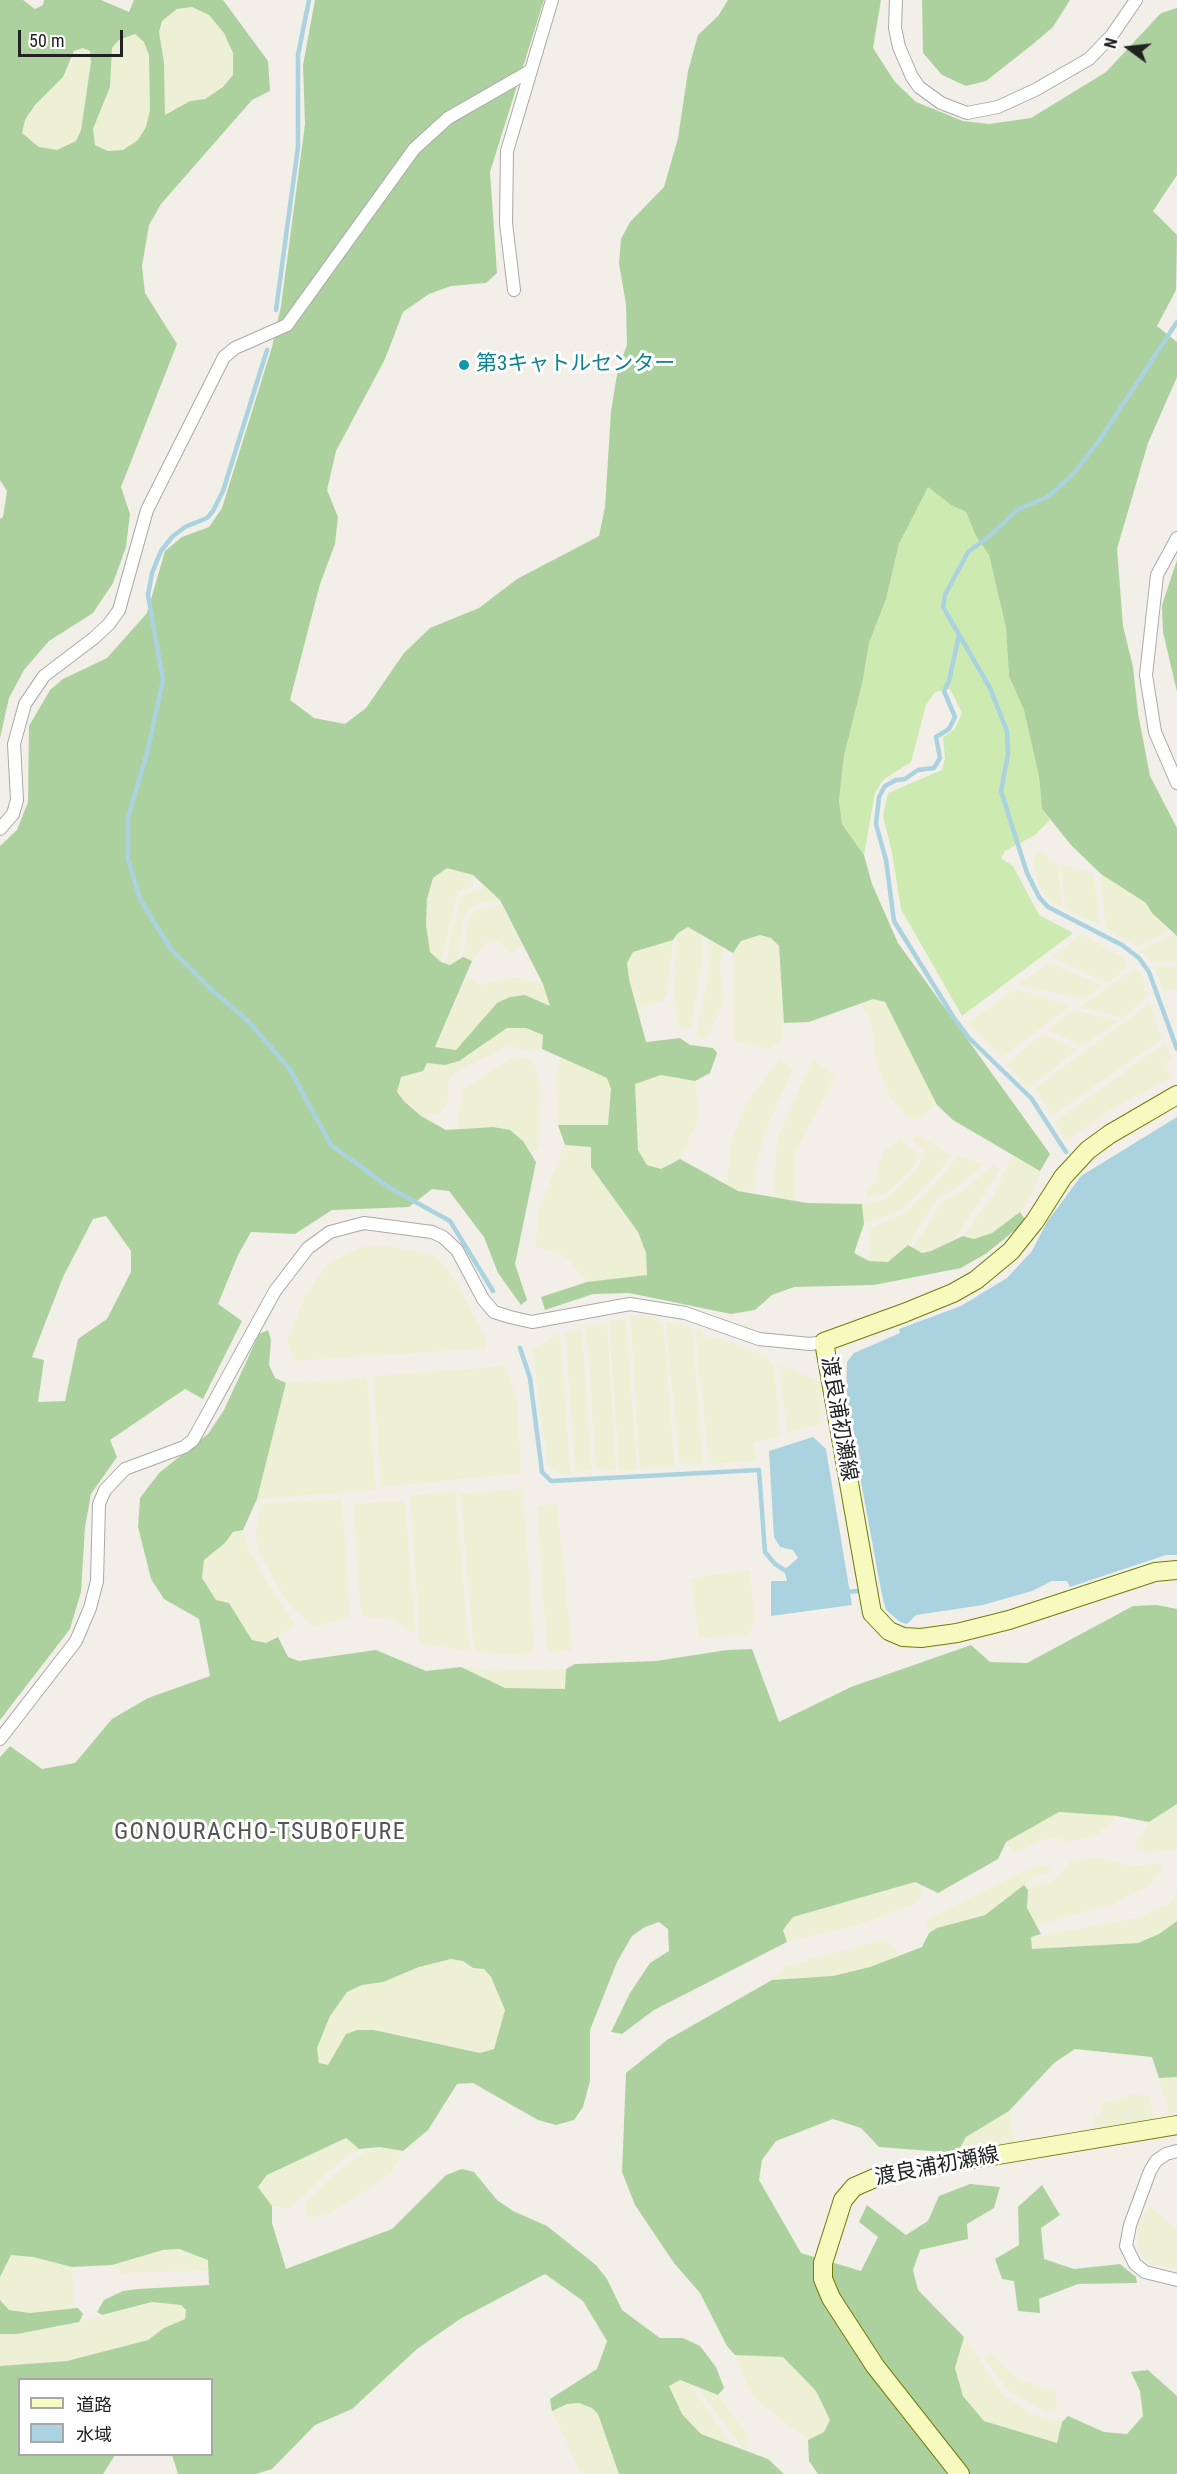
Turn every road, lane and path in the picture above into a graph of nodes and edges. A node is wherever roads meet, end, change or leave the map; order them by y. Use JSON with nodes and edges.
{"nodes":[{"id":1,"x":552,"y":0,"type":"edge"},
{"id":2,"x":896,"y":0,"type":"edge"},
{"id":3,"x":1136,"y":0,"type":"edge"},
{"id":4,"x":530,"y":71,"type":"junction"},
{"id":5,"x":514,"y":290,"type":"dead end"},
{"id":6,"x":1177,"y":538,"type":"edge"},
{"id":7,"x":1177,"y":783,"type":"edge"},
{"id":8,"x":0,"y":829,"type":"edge"},
{"id":9,"x":1177,"y":1095,"type":"edge"},
{"id":10,"x":824,"y":1342,"type":"junction"},
{"id":11,"x":1177,"y":1570,"type":"edge"},
{"id":12,"x":0,"y":1739,"type":"edge"},
{"id":13,"x":1177,"y":2125,"type":"edge"},
{"id":14,"x":1177,"y":2151,"type":"edge"},
{"id":15,"x":1177,"y":2280,"type":"edge"},
{"id":16,"x":960,"y":2474,"type":"edge"}],
"edges":[{"from":1,"to":4,"type":"street"},
{"from":2,"to":3,"type":"street"},
{"from":4,"to":5,"type":"street"},
{"from":4,"to":8,"type":"street"},
{"from":6,"to":7,"type":"street"},
{"from":9,"to":10,"type":"main road","name":"渡良浦初瀬線"},
{"from":10,"to":11,"type":"main road","name":"渡良浦初瀬線"},
{"from":10,"to":12,"type":"street"},
{"from":13,"to":16,"type":"main road","name":"渡良浦初瀬線"},
{"from":14,"to":15,"type":"street"}]}
